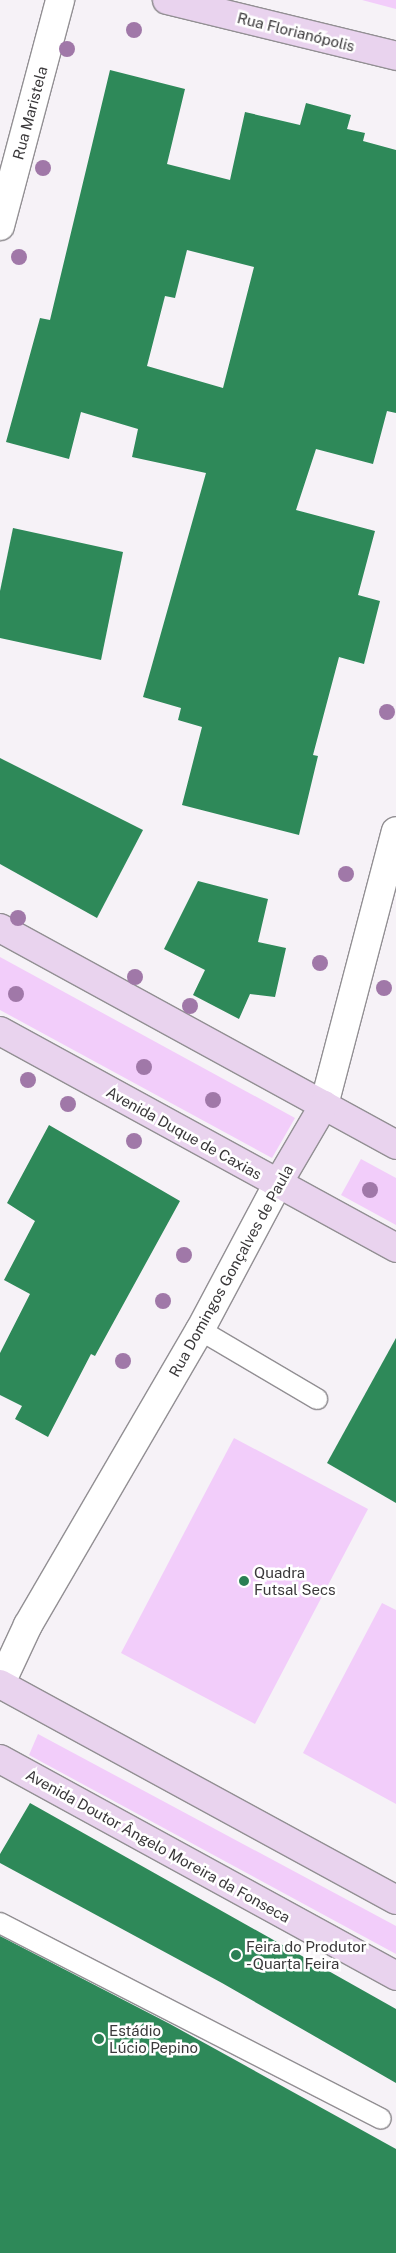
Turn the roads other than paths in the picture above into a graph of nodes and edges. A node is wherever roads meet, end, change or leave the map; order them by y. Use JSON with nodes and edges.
{"nodes":[{"id":1,"x":60,"y":0,"type":"edge"},
{"id":2,"x":167,"y":0,"type":"edge"},
{"id":3,"x":396,"y":56,"type":"edge"},
{"id":4,"x":0,"y":226,"type":"edge"},
{"id":5,"x":396,"y":831,"type":"edge"},
{"id":6,"x":0,"y":928,"type":"edge"},
{"id":7,"x":0,"y":1031,"type":"edge"},
{"id":8,"x":324,"y":1105,"type":"junction"},
{"id":9,"x":396,"y":1144,"type":"edge"},
{"id":10,"x":277,"y":1185,"type":"junction"},
{"id":11,"x":396,"y":1248,"type":"edge"},
{"id":12,"x":200,"y":1330,"type":"junction"},
{"id":13,"x":317,"y":1399,"type":"dead end"},
{"id":14,"x":0,"y":1685,"type":"edge"},
{"id":15,"x":0,"y":1759,"type":"edge"},
{"id":16,"x":396,"y":1900,"type":"edge"},
{"id":17,"x":0,"y":1923,"type":"edge"},
{"id":18,"x":396,"y":1976,"type":"edge"},
{"id":19,"x":382,"y":2119,"type":"dead end"}],
"edges":[{"from":1,"to":4,"type":"street","name":"Rua Maristela"},
{"from":2,"to":3,"type":"street","name":"Rua Florianópolis"},
{"from":5,"to":8,"type":"street","name":"Rua Domingos Gonçalves de Paula"},
{"from":6,"to":8,"type":"street"},
{"from":7,"to":10,"type":"street","name":"Avenida Duque de Caxias"},
{"from":8,"to":9,"type":"street"},
{"from":8,"to":10,"type":"street","name":"Rua Domingos Gonçalves de Paula"},
{"from":10,"to":11,"type":"street","name":"Avenida Duque de Caxias"},
{"from":10,"to":12,"type":"street","name":"Rua Domingos Gonçalves de Paula"},
{"from":12,"to":13,"type":"lane"},
{"from":12,"to":14,"type":"street","name":"Rua Domingos Gonçalves de Paula"},
{"from":14,"to":16,"type":"street"},
{"from":15,"to":18,"type":"street","name":"Avenida Doutor Ângelo Moreira da Fonseca"},
{"from":17,"to":19,"type":"lane"}]}
